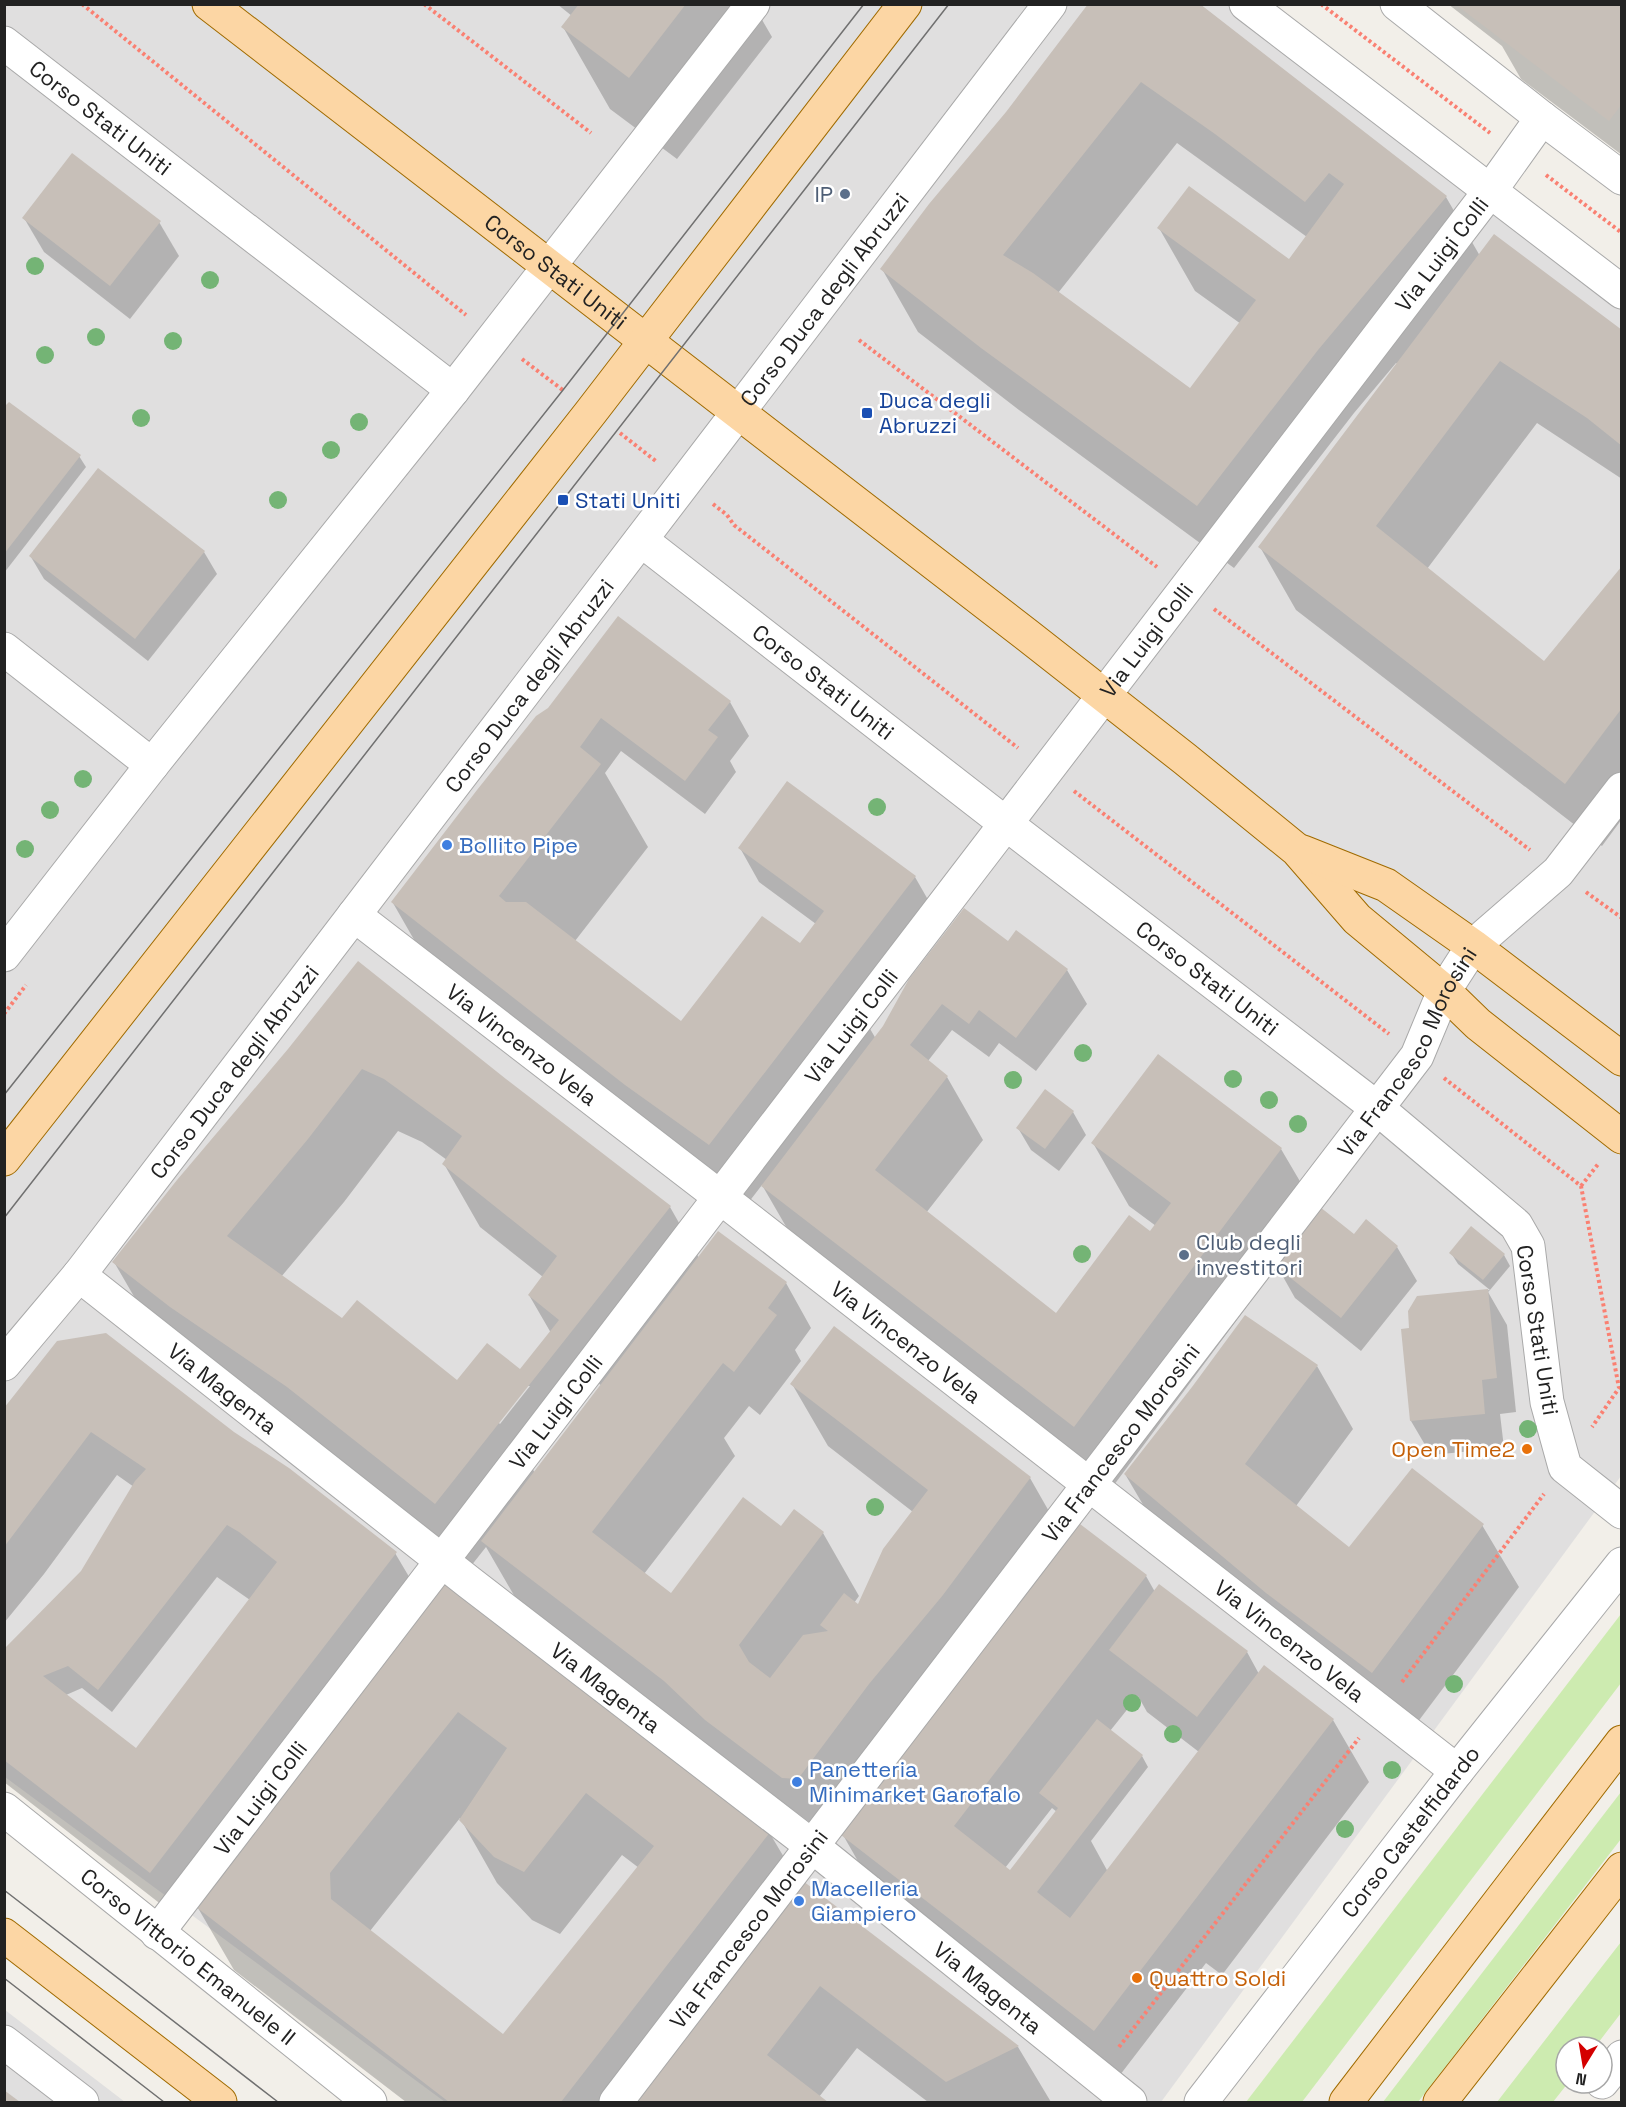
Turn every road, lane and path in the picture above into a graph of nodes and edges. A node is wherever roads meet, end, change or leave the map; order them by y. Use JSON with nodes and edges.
{"nodes":[{"id":1,"x":82,"y":4,"type":"edge"},
{"id":2,"x":209,"y":4,"type":"edge"},
{"id":3,"x":424,"y":4,"type":"edge"},
{"id":4,"x":753,"y":4,"type":"edge"},
{"id":5,"x":905,"y":4,"type":"edge"},
{"id":6,"x":1050,"y":4,"type":"edge"},
{"id":7,"x":1246,"y":4,"type":"edge"},
{"id":8,"x":1321,"y":4,"type":"edge"},
{"id":9,"x":1397,"y":4,"type":"edge"},
{"id":10,"x":4,"y":43,"type":"edge"},
{"id":11,"x":1542,"y":118,"type":"junction"},
{"id":12,"x":591,"y":133,"type":"dead end"},
{"id":13,"x":1517,"y":153,"type":"junction"},
{"id":14,"x":1622,"y":178,"type":"edge"},
{"id":15,"x":1490,"y":191,"type":"junction"},
{"id":16,"x":1622,"y":233,"type":"edge"},
{"id":17,"x":549,"y":266,"type":"junction"},
{"id":18,"x":1622,"y":292,"type":"edge"},
{"id":19,"x":467,"y":316,"type":"dead end"},
{"id":20,"x":645,"y":340,"type":"junction"},
{"id":21,"x":860,"y":340,"type":"dead end"},
{"id":22,"x":453,"y":390,"type":"junction"},
{"id":23,"x":738,"y":412,"type":"junction"},
{"id":24,"x":641,"y":540,"type":"junction"},
{"id":25,"x":1185,"y":588,"type":"junction"},
{"id":26,"x":4,"y":649,"type":"edge"},
{"id":27,"x":1104,"y":694,"type":"junction"},
{"id":28,"x":152,"y":765,"type":"junction"},
{"id":29,"x":1622,"y":789,"type":"edge"},
{"id":30,"x":1005,"y":823,"type":"junction"},
{"id":31,"x":1297,"y":850,"type":"junction"},
{"id":32,"x":1558,"y":872,"type":"junction"},
{"id":33,"x":354,"y":915,"type":"junction"},
{"id":34,"x":1622,"y":918,"type":"edge"},
{"id":35,"x":1473,"y":946,"type":"junction"},
{"id":36,"x":4,"y":955,"type":"edge"},
{"id":37,"x":1444,"y":991,"type":"junction"},
{"id":38,"x":1622,"y":1059,"type":"edge"},
{"id":39,"x":1377,"y":1108,"type":"junction"},
{"id":40,"x":1622,"y":1137,"type":"edge"},
{"id":41,"x":4,"y":1159,"type":"edge"},
{"id":42,"x":1581,"y":1186,"type":"dead end"},
{"id":43,"x":720,"y":1197,"type":"junction"},
{"id":44,"x":79,"y":1275,"type":"junction"},
{"id":45,"x":4,"y":1364,"type":"edge"},
{"id":46,"x":1565,"y":1467,"type":"junction"},
{"id":47,"x":1089,"y":1485,"type":"junction"},
{"id":48,"x":1622,"y":1512,"type":"edge"},
{"id":49,"x":442,"y":1561,"type":"junction"},
{"id":50,"x":1622,"y":1564,"type":"edge"},
{"id":51,"x":1379,"y":1711,"type":"junction"},
{"id":52,"x":1622,"y":1742,"type":"edge"},
{"id":53,"x":1457,"y":1772,"type":"junction"},
{"id":54,"x":4,"y":1809,"type":"edge"},
{"id":55,"x":812,"y":1846,"type":"junction"},
{"id":56,"x":1622,"y":1869,"type":"edge"},
{"id":57,"x":157,"y":1933,"type":"junction"},
{"id":58,"x":4,"y":1935,"type":"edge"},
{"id":59,"x":4,"y":2042,"type":"edge"},
{"id":60,"x":1096,"y":2076,"type":"junction"},
{"id":61,"x":82,"y":2103,"type":"edge"},
{"id":62,"x":220,"y":2103,"type":"edge"},
{"id":63,"x":370,"y":2103,"type":"edge"},
{"id":64,"x":616,"y":2103,"type":"edge"},
{"id":65,"x":1130,"y":2103,"type":"edge"},
{"id":66,"x":1201,"y":2103,"type":"edge"},
{"id":67,"x":1346,"y":2103,"type":"edge"},
{"id":68,"x":1440,"y":2103,"type":"edge"}],
"edges":[{"from":1,"to":19,"type":"path"},
{"from":2,"to":17,"type":"main road","name":"Corso Stati Uniti"},
{"from":3,"to":12,"type":"path"},
{"from":4,"to":17,"type":"street"},
{"from":5,"to":20,"type":"main road"},
{"from":6,"to":23,"type":"street","name":"Corso Duca degli Abruzzi"},
{"from":7,"to":15,"type":"street"},
{"from":8,"to":13,"type":"path"},
{"from":9,"to":11,"type":"street"},
{"from":10,"to":22,"type":"street","name":"Corso Stati Uniti"},
{"from":11,"to":13,"type":"street","name":"Via Luigi Colli"},
{"from":11,"to":14,"type":"street"},
{"from":13,"to":15,"type":"street","name":"Via Luigi Colli"},
{"from":13,"to":16,"type":"path"},
{"from":15,"to":18,"type":"street"},
{"from":15,"to":25,"type":"street","name":"Via Luigi Colli"},
{"from":17,"to":20,"type":"main road","name":"Corso Stati Uniti"},
{"from":17,"to":22,"type":"street"},
{"from":20,"to":23,"type":"main road","name":"Corso Stati Uniti"},
{"from":20,"to":41,"type":"main road"},
{"from":21,"to":25,"type":"path"},
{"from":22,"to":28,"type":"street"},
{"from":23,"to":24,"type":"street","name":"Corso Duca degli Abruzzi"},
{"from":23,"to":27,"type":"main road","name":"Corso Stati Uniti"},
{"from":24,"to":30,"type":"street","name":"Corso Stati Uniti"},
{"from":24,"to":33,"type":"street","name":"Corso Duca degli Abruzzi"},
{"from":25,"to":27,"type":"street","name":"Via Luigi Colli"},
{"from":25,"to":32,"type":"path"},
{"from":26,"to":28,"type":"street"},
{"from":27,"to":30,"type":"street","name":"Via Luigi Colli"},
{"from":27,"to":31,"type":"main road","name":"Corso Stati Uniti"},
{"from":28,"to":36,"type":"street"},
{"from":29,"to":32,"type":"street","name":"Via Francesco Morosini"},
{"from":30,"to":39,"type":"street","name":"Corso Stati Uniti"},
{"from":30,"to":43,"type":"street","name":"Via Luigi Colli"},
{"from":31,"to":35,"type":"main road","name":"Corso Stati Uniti"},
{"from":31,"to":37,"type":"main road","name":"Corso Stati Uniti"},
{"from":32,"to":34,"type":"path"},
{"from":32,"to":35,"type":"street","name":"Via Francesco Morosini"},
{"from":33,"to":43,"type":"street","name":"Via Vincenzo Vela"},
{"from":33,"to":44,"type":"street","name":"Corso Duca degli Abruzzi"},
{"from":35,"to":37,"type":"street","name":"Via Francesco Morosini"},
{"from":35,"to":38,"type":"main road","name":"Corso Stati Uniti"},
{"from":37,"to":39,"type":"street","name":"Via Francesco Morosini"},
{"from":37,"to":40,"type":"main road","name":"Corso Stati Uniti"},
{"from":39,"to":46,"type":"street","name":"Corso Stati Uniti"},
{"from":39,"to":47,"type":"street","name":"Via Francesco Morosini"},
{"from":42,"to":46,"type":"path"},
{"from":43,"to":47,"type":"street","name":"Via Vincenzo Vela"},
{"from":43,"to":49,"type":"street","name":"Via Luigi Colli"},
{"from":44,"to":45,"type":"street","name":"Corso Duca degli Abruzzi"},
{"from":44,"to":49,"type":"street","name":"Via Magenta"},
{"from":46,"to":48,"type":"street"},
{"from":46,"to":51,"type":"path"},
{"from":47,"to":51,"type":"street","name":"Via Vincenzo Vela"},
{"from":47,"to":55,"type":"street","name":"Via Francesco Morosini"},
{"from":49,"to":55,"type":"street","name":"Via Magenta"},
{"from":49,"to":57,"type":"street","name":"Via Luigi Colli"},
{"from":50,"to":53,"type":"street","name":"Corso Castelfidardo"},
{"from":51,"to":53,"type":"street","name":"Via Vincenzo Vela"},
{"from":51,"to":60,"type":"path"},
{"from":52,"to":67,"type":"main road"},
{"from":53,"to":66,"type":"street","name":"Corso Castelfidardo"},
{"from":54,"to":57,"type":"street","name":"Corso Vittorio Emanuele II"},
{"from":55,"to":60,"type":"street","name":"Via Magenta"},
{"from":55,"to":64,"type":"street","name":"Via Francesco Morosini"},
{"from":56,"to":68,"type":"main road"},
{"from":57,"to":63,"type":"street","name":"Corso Vittorio Emanuele II"},
{"from":58,"to":62,"type":"main road"},
{"from":59,"to":61,"type":"street"},
{"from":60,"to":65,"type":"street","name":"Via Magenta"}]}
